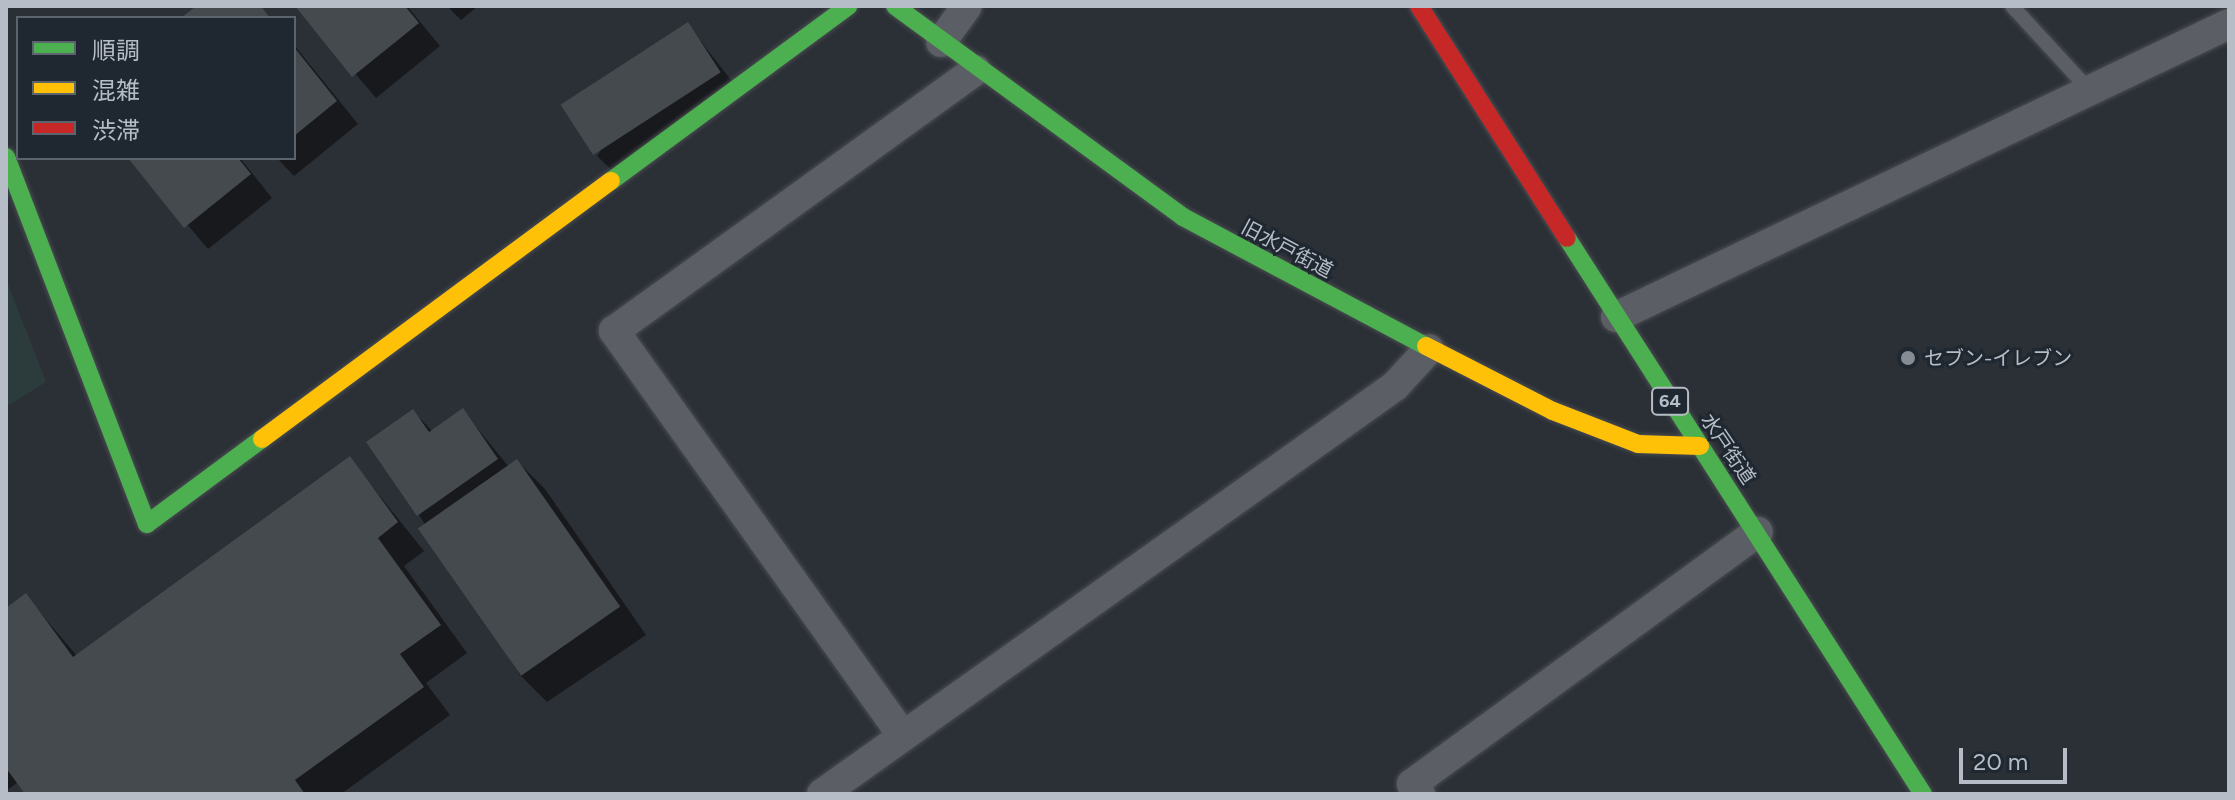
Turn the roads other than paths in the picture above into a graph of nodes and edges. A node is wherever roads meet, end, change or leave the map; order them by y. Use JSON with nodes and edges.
{"nodes":[{"id":1,"x":848,"y":6,"type":"edge"},
{"id":2,"x":895,"y":6,"type":"edge"},
{"id":3,"x":967,"y":6,"type":"edge"},
{"id":4,"x":1419,"y":6,"type":"edge"},
{"id":5,"x":2012,"y":6,"type":"edge"},
{"id":6,"x":2229,"y":24,"type":"edge"},
{"id":7,"x":941,"y":42,"type":"junction"},
{"id":8,"x":976,"y":70,"type":"junction"},
{"id":9,"x":2091,"y":92,"type":"junction"},
{"id":10,"x":6,"y":157,"type":"edge"},
{"id":11,"x":1616,"y":317,"type":"junction"},
{"id":12,"x":1429,"y":349,"type":"junction"},
{"id":13,"x":1700,"y":446,"type":"junction"},
{"id":14,"x":1758,"y":532,"type":"junction"},
{"id":15,"x":903,"y":736,"type":"junction"},
{"id":16,"x":822,"y":794,"type":"edge"},
{"id":17,"x":1420,"y":794,"type":"edge"},
{"id":18,"x":1923,"y":794,"type":"edge"}],
"edges":[{"from":1,"to":10,"type":"street"},
{"from":2,"to":7,"type":"street","name":"旧水戸街道"},
{"from":3,"to":7,"type":"street"},
{"from":4,"to":11,"type":"street","name":"水戸街道","number":"64"},
{"from":5,"to":9,"type":"lane"},
{"from":6,"to":9,"type":"street"},
{"from":7,"to":8,"type":"street","name":"旧水戸街道"},
{"from":8,"to":12,"type":"street","name":"旧水戸街道"},
{"from":8,"to":15,"type":"street"},
{"from":9,"to":11,"type":"street"},
{"from":11,"to":13,"type":"street","name":"水戸街道","number":"64"},
{"from":12,"to":13,"type":"street","name":"旧水戸街道"},
{"from":12,"to":15,"type":"street"},
{"from":13,"to":14,"type":"street","name":"水戸街道","number":"64"},
{"from":14,"to":17,"type":"street"},
{"from":14,"to":18,"type":"street","name":"水戸街道","number":"64"},
{"from":15,"to":16,"type":"street"}]}
